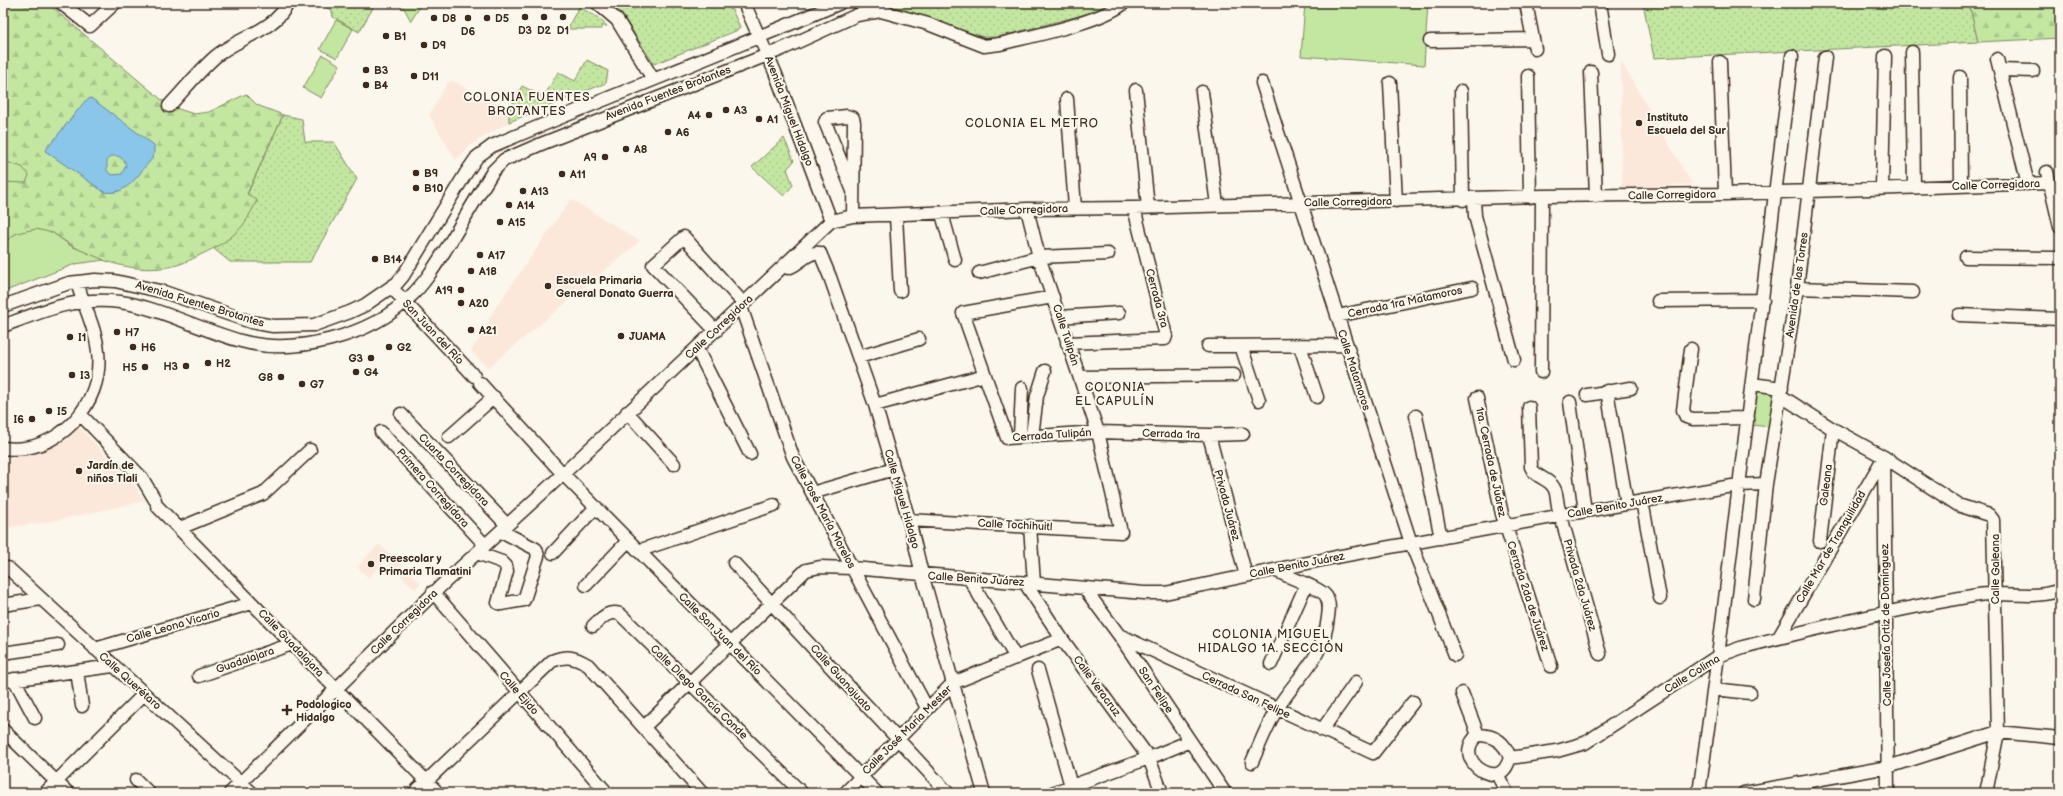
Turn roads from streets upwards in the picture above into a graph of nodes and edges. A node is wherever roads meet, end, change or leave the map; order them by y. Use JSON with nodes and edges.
{"nodes":[{"id":1,"x":61,"y":3,"type":"edge"},
{"id":2,"x":115,"y":3,"type":"edge"},
{"id":3,"x":288,"y":3,"type":"edge"},
{"id":4,"x":597,"y":3,"type":"edge"},
{"id":5,"x":744,"y":3,"type":"edge"},
{"id":6,"x":840,"y":3,"type":"edge"},
{"id":7,"x":1124,"y":3,"type":"edge"},
{"id":8,"x":1526,"y":3,"type":"edge"},
{"id":9,"x":1600,"y":3,"type":"edge"},
{"id":10,"x":760,"y":37,"type":"junction"},
{"id":11,"x":1430,"y":41,"type":"dead end"},
{"id":12,"x":1912,"y":52,"type":"dead end"},
{"id":13,"x":1608,"y":54,"type":"dead end"},
{"id":14,"x":766,"y":55,"type":"junction"},
{"id":15,"x":1792,"y":56,"type":"dead end"},
{"id":16,"x":1885,"y":56,"type":"dead end"},
{"id":17,"x":1825,"y":57,"type":"dead end"},
{"id":18,"x":1720,"y":62,"type":"dead end"},
{"id":19,"x":2033,"y":71,"type":"dead end"},
{"id":20,"x":1591,"y":72,"type":"dead end"},
{"id":21,"x":1528,"y":76,"type":"dead end"},
{"id":22,"x":1960,"y":77,"type":"dead end"},
{"id":23,"x":653,"y":79,"type":"junction"},
{"id":24,"x":1262,"y":83,"type":"dead end"},
{"id":25,"x":1390,"y":83,"type":"dead end"},
{"id":26,"x":1136,"y":90,"type":"dead end"},
{"id":27,"x":1461,"y":91,"type":"dead end"},
{"id":28,"x":1202,"y":92,"type":"dead end"},
{"id":29,"x":1067,"y":99,"type":"dead end"},
{"id":30,"x":169,"y":106,"type":"dead end"},
{"id":31,"x":582,"y":108,"type":"junction"},
{"id":32,"x":588,"y":125,"type":"junction"},
{"id":33,"x":2028,"y":184,"type":"junction"},
{"id":34,"x":1961,"y":186,"type":"junction"},
{"id":35,"x":1914,"y":187,"type":"junction"},
{"id":36,"x":1882,"y":188,"type":"junction"},
{"id":37,"x":1809,"y":190,"type":"junction"},
{"id":38,"x":853,"y":191,"type":"junction"},
{"id":39,"x":1776,"y":192,"type":"junction"},
{"id":40,"x":1725,"y":194,"type":"junction"},
{"id":41,"x":1596,"y":196,"type":"junction"},
{"id":42,"x":1536,"y":197,"type":"junction"},
{"id":43,"x":1469,"y":199,"type":"junction"},
{"id":44,"x":1396,"y":201,"type":"junction"},
{"id":45,"x":1301,"y":203,"type":"junction"},
{"id":46,"x":1217,"y":205,"type":"junction"},
{"id":47,"x":1148,"y":207,"type":"junction"},
{"id":48,"x":1075,"y":208,"type":"junction"},
{"id":49,"x":1134,"y":208,"type":"junction"},
{"id":50,"x":1027,"y":209,"type":"junction"},
{"id":51,"x":942,"y":214,"type":"junction"},
{"id":52,"x":853,"y":216,"type":"junction"},
{"id":53,"x":896,"y":216,"type":"junction"},
{"id":54,"x":831,"y":221,"type":"junction"},
{"id":55,"x":2060,"y":227,"type":"edge"},
{"id":56,"x":1108,"y":254,"type":"dead end"},
{"id":57,"x":1039,"y":257,"type":"junction"},
{"id":58,"x":1966,"y":257,"type":"dead end"},
{"id":59,"x":2060,"y":258,"type":"edge"},
{"id":60,"x":955,"y":260,"type":"dead end"},
{"id":61,"x":779,"y":269,"type":"junction"},
{"id":62,"x":979,"y":273,"type":"dead end"},
{"id":63,"x":77,"y":282,"type":"junction"},
{"id":64,"x":392,"y":288,"type":"junction"},
{"id":65,"x":1472,"y":288,"type":"dead end"},
{"id":66,"x":1797,"y":288,"type":"junction"},
{"id":67,"x":900,"y":291,"type":"dead end"},
{"id":68,"x":1913,"y":292,"type":"dead end"},
{"id":69,"x":1053,"y":297,"type":"junction"},
{"id":70,"x":82,"y":300,"type":"junction"},
{"id":71,"x":1763,"y":300,"type":"junction"},
{"id":72,"x":1658,"y":301,"type":"dead end"},
{"id":73,"x":404,"y":302,"type":"junction"},
{"id":74,"x":3,"y":306,"type":"edge"},
{"id":75,"x":743,"y":306,"type":"junction"},
{"id":76,"x":1118,"y":312,"type":"dead end"},
{"id":77,"x":1959,"y":315,"type":"dead end"},
{"id":78,"x":1337,"y":316,"type":"junction"},
{"id":79,"x":1059,"y":317,"type":"junction"},
{"id":80,"x":2060,"y":319,"type":"edge"},
{"id":81,"x":3,"y":326,"type":"edge"},
{"id":82,"x":716,"y":331,"type":"junction"},
{"id":83,"x":919,"y":339,"type":"dead end"},
{"id":84,"x":1068,"y":343,"type":"junction"},
{"id":85,"x":1346,"y":345,"type":"junction"},
{"id":86,"x":1208,"y":346,"type":"dead end"},
{"id":87,"x":1241,"y":346,"type":"junction"},
{"id":88,"x":1300,"y":346,"type":"junction"},
{"id":89,"x":697,"y":349,"type":"junction"},
{"id":90,"x":1691,"y":349,"type":"dead end"},
{"id":91,"x":859,"y":357,"type":"junction"},
{"id":92,"x":1514,"y":360,"type":"dead end"},
{"id":93,"x":1045,"y":371,"type":"dead end"},
{"id":94,"x":1541,"y":372,"type":"dead end"},
{"id":95,"x":985,"y":375,"type":"junction"},
{"id":96,"x":1234,"y":376,"type":"dead end"},
{"id":97,"x":1080,"y":377,"type":"junction"},
{"id":98,"x":1752,"y":384,"type":"junction"},
{"id":99,"x":1022,"y":388,"type":"dead end"},
{"id":100,"x":1631,"y":388,"type":"dead end"},
{"id":101,"x":1607,"y":391,"type":"junction"},
{"id":102,"x":1781,"y":392,"type":"junction"},
{"id":103,"x":1587,"y":395,"type":"dead end"},
{"id":104,"x":494,"y":397,"type":"junction"},
{"id":105,"x":1317,"y":397,"type":"dead end"},
{"id":106,"x":1477,"y":398,"type":"dead end"},
{"id":107,"x":1259,"y":400,"type":"dead end"},
{"id":108,"x":1570,"y":402,"type":"dead end"},
{"id":109,"x":875,"y":405,"type":"junction"},
{"id":110,"x":1529,"y":406,"type":"dead end"},
{"id":111,"x":628,"y":412,"type":"junction"},
{"id":112,"x":401,"y":414,"type":"dead end"},
{"id":113,"x":81,"y":415,"type":"junction"},
{"id":114,"x":1416,"y":416,"type":"dead end"},
{"id":115,"x":1748,"y":418,"type":"junction"},
{"id":116,"x":1833,"y":429,"type":"junction"},
{"id":117,"x":381,"y":432,"type":"dead end"},
{"id":118,"x":1098,"y":432,"type":"junction"},
{"id":119,"x":1243,"y":434,"type":"dead end"},
{"id":120,"x":1209,"y":435,"type":"junction"},
{"id":121,"x":1026,"y":436,"type":"junction"},
{"id":122,"x":448,"y":437,"type":"dead end"},
{"id":123,"x":3,"y":448,"type":"edge"},
{"id":124,"x":310,"y":450,"type":"dead end"},
{"id":125,"x":750,"y":454,"type":"dead end"},
{"id":126,"x":1884,"y":457,"type":"junction"},
{"id":127,"x":674,"y":464,"type":"dead end"},
{"id":128,"x":894,"y":469,"type":"junction"},
{"id":129,"x":563,"y":474,"type":"junction"},
{"id":130,"x":1766,"y":484,"type":"junction"},
{"id":131,"x":1738,"y":485,"type":"junction"},
{"id":132,"x":812,"y":493,"type":"junction"},
{"id":133,"x":1642,"y":502,"type":"junction"},
{"id":134,"x":1627,"y":504,"type":"junction"},
{"id":135,"x":774,"y":506,"type":"dead end"},
{"id":136,"x":596,"y":507,"type":"junction"},
{"id":137,"x":1585,"y":510,"type":"junction"},
{"id":138,"x":1560,"y":515,"type":"junction"},
{"id":139,"x":909,"y":520,"type":"junction"},
{"id":140,"x":1505,"y":525,"type":"junction"},
{"id":141,"x":1030,"y":526,"type":"junction"},
{"id":142,"x":180,"y":528,"type":"junction"},
{"id":143,"x":504,"y":528,"type":"junction"},
{"id":144,"x":1121,"y":532,"type":"joint"},
{"id":145,"x":1441,"y":538,"type":"junction"},
{"id":146,"x":628,"y":541,"type":"junction"},
{"id":147,"x":1820,"y":541,"type":"dead end"},
{"id":148,"x":1411,"y":543,"type":"junction"},
{"id":149,"x":481,"y":549,"type":"junction"},
{"id":150,"x":638,"y":551,"type":"junction"},
{"id":151,"x":553,"y":553,"type":"dead end"},
{"id":152,"x":734,"y":563,"type":"dead end"},
{"id":153,"x":8,"y":568,"type":"dead end"},
{"id":154,"x":852,"y":568,"type":"junction"},
{"id":155,"x":1274,"y":570,"type":"junction"},
{"id":156,"x":922,"y":574,"type":"junction"},
{"id":157,"x":1246,"y":576,"type":"junction"},
{"id":158,"x":969,"y":578,"type":"junction"},
{"id":159,"x":1030,"y":583,"type":"junction"},
{"id":160,"x":586,"y":584,"type":"dead end"},
{"id":161,"x":1306,"y":585,"type":"junction"},
{"id":162,"x":1084,"y":588,"type":"junction"},
{"id":163,"x":2060,"y":590,"type":"edge"},
{"id":164,"x":433,"y":592,"type":"junction"},
{"id":165,"x":1994,"y":593,"type":"junction"},
{"id":166,"x":1660,"y":598,"type":"dead end"},
{"id":167,"x":41,"y":599,"type":"junction"},
{"id":168,"x":1754,"y":599,"type":"dead end"},
{"id":169,"x":772,"y":602,"type":"junction"},
{"id":170,"x":252,"y":603,"type":"junction"},
{"id":171,"x":3,"y":604,"type":"edge"},
{"id":172,"x":1885,"y":612,"type":"junction"},
{"id":173,"x":593,"y":626,"type":"dead end"},
{"id":174,"x":1119,"y":635,"type":"junction"},
{"id":175,"x":1779,"y":637,"type":"junction"},
{"id":176,"x":1062,"y":639,"type":"junction"},
{"id":177,"x":292,"y":644,"type":"junction"},
{"id":178,"x":730,"y":644,"type":"junction"},
{"id":179,"x":58,"y":645,"type":"dead end"},
{"id":180,"x":95,"y":649,"type":"junction"},
{"id":181,"x":3,"y":653,"type":"edge"},
{"id":182,"x":1600,"y":654,"type":"dead end"},
{"id":183,"x":1455,"y":655,"type":"dead end"},
{"id":184,"x":1718,"y":656,"type":"junction"},
{"id":185,"x":1016,"y":658,"type":"junction"},
{"id":186,"x":1271,"y":664,"type":"dead end"},
{"id":187,"x":113,"y":666,"type":"junction"},
{"id":188,"x":1551,"y":666,"type":"dead end"},
{"id":189,"x":1038,"y":670,"type":"dead end"},
{"id":190,"x":77,"y":671,"type":"junction"},
{"id":191,"x":199,"y":676,"type":"dead end"},
{"id":192,"x":8,"y":680,"type":"edge"},
{"id":193,"x":1356,"y":682,"type":"dead end"},
{"id":194,"x":689,"y":683,"type":"junction"},
{"id":195,"x":953,"y":683,"type":"junction"},
{"id":196,"x":335,"y":688,"type":"junction"},
{"id":197,"x":1714,"y":689,"type":"junction"},
{"id":198,"x":518,"y":692,"type":"junction"},
{"id":199,"x":1462,"y":693,"type":"dead end"},
{"id":200,"x":1750,"y":693,"type":"dead end"},
{"id":201,"x":144,"y":694,"type":"junction"},
{"id":202,"x":1413,"y":702,"type":"dead end"},
{"id":203,"x":82,"y":706,"type":"dead end"},
{"id":204,"x":927,"y":708,"type":"junction"},
{"id":205,"x":1277,"y":709,"type":"junction"},
{"id":206,"x":35,"y":718,"type":"dead end"},
{"id":207,"x":644,"y":727,"type":"junction"},
{"id":208,"x":3,"y":730,"type":"edge"},
{"id":209,"x":1322,"y":730,"type":"junction"},
{"id":210,"x":1998,"y":732,"type":"junction"},
{"id":211,"x":1478,"y":735,"type":"junction"},
{"id":212,"x":2060,"y":738,"type":"edge"},
{"id":213,"x":897,"y":739,"type":"junction"},
{"id":214,"x":1190,"y":741,"type":"junction"},
{"id":215,"x":1149,"y":758,"type":"junction"},
{"id":216,"x":1510,"y":758,"type":"junction"},
{"id":217,"x":1252,"y":762,"type":"dead end"},
{"id":218,"x":1888,"y":766,"type":"junction"},
{"id":219,"x":1497,"y":774,"type":"junction"},
{"id":220,"x":860,"y":777,"type":"junction"},
{"id":221,"x":136,"y":780,"type":"dead end"},
{"id":222,"x":56,"y":781,"type":"junction"},
{"id":223,"x":425,"y":781,"type":"junction"},
{"id":224,"x":241,"y":782,"type":"junction"},
{"id":225,"x":1072,"y":789,"type":"edge"},
{"id":226,"x":45,"y":793,"type":"edge"},
{"id":227,"x":68,"y":793,"type":"edge"},
{"id":228,"x":149,"y":793,"type":"edge"},
{"id":229,"x":230,"y":793,"type":"edge"},
{"id":230,"x":252,"y":793,"type":"edge"},
{"id":231,"x":414,"y":793,"type":"edge"},
{"id":232,"x":438,"y":793,"type":"edge"},
{"id":233,"x":607,"y":793,"type":"edge"},
{"id":234,"x":702,"y":793,"type":"edge"},
{"id":235,"x":802,"y":793,"type":"edge"},
{"id":236,"x":845,"y":793,"type":"edge"},
{"id":237,"x":877,"y":793,"type":"edge"},
{"id":238,"x":948,"y":793,"type":"edge"},
{"id":239,"x":984,"y":793,"type":"edge"},
{"id":240,"x":1052,"y":793,"type":"edge"},
{"id":241,"x":1162,"y":793,"type":"edge"},
{"id":242,"x":1225,"y":793,"type":"edge"},
{"id":243,"x":1507,"y":793,"type":"edge"},
{"id":244,"x":1699,"y":793,"type":"edge"},
{"id":245,"x":1744,"y":793,"type":"edge"},
{"id":246,"x":1888,"y":793,"type":"edge"},
{"id":247,"x":1986,"y":793,"type":"edge"}],
"edges":[{"from":1,"to":2,"type":"street"},
{"from":3,"to":30,"type":"street"},
{"from":4,"to":23,"type":"street"},
{"from":5,"to":10,"type":"street","name":"Avenida Miguel Hidalgo"},
{"from":6,"to":10,"type":"street","name":"Avenida Fuentes Brotantes"},
{"from":7,"to":14,"type":"street","name":"Avenida Fuentes Brotantes"},
{"from":8,"to":11,"type":"street"},
{"from":9,"to":13,"type":"street"},
{"from":10,"to":14,"type":"street","name":"Avenida Miguel Hidalgo"},
{"from":10,"to":23,"type":"street","name":"Avenida Fuentes Brotantes"},
{"from":12,"to":35,"type":"street"},
{"from":14,"to":32,"type":"street","name":"Avenida Fuentes Brotantes"},
{"from":14,"to":54,"type":"street","name":"Avenida Miguel Hidalgo"},
{"from":15,"to":39,"type":"street"},
{"from":16,"to":36,"type":"street"},
{"from":17,"to":37,"type":"street","name":"Avenida de las Torres"},
{"from":18,"to":40,"type":"street"},
{"from":19,"to":33,"type":"street"},
{"from":20,"to":41,"type":"street"},
{"from":21,"to":42,"type":"street"},
{"from":22,"to":34,"type":"street"},
{"from":23,"to":31,"type":"street","name":"Avenida Fuentes Brotantes"},
{"from":24,"to":45,"type":"street","name":"Calle Matamoros"},
{"from":25,"to":44,"type":"street"},
{"from":26,"to":47,"type":"street"},
{"from":27,"to":43,"type":"street"},
{"from":28,"to":46,"type":"street"},
{"from":29,"to":48,"type":"street"},
{"from":31,"to":32,"type":"street"},
{"from":31,"to":64,"type":"street","name":"Avenida Fuentes Brotantes"},
{"from":32,"to":73,"type":"street","name":"Avenida Fuentes Brotantes"},
{"from":33,"to":34,"type":"street","name":"Calle Corregidora"},
{"from":33,"to":55,"type":"street","name":"Calle Corregidora"},
{"from":34,"to":35,"type":"street","name":"Calle Corregidora"},
{"from":35,"to":36,"type":"street","name":"Calle Corregidora"},
{"from":36,"to":37,"type":"street","name":"Calle Corregidora"},
{"from":37,"to":39,"type":"street","name":"Calle Corregidora"},
{"from":37,"to":66,"type":"street","name":"Avenida de las Torres"},
{"from":38,"to":38,"type":"street"},
{"from":38,"to":52,"type":"street"},
{"from":39,"to":40,"type":"street","name":"Calle Corregidora"},
{"from":39,"to":71,"type":"street"},
{"from":40,"to":41,"type":"street","name":"Calle Corregidora"},
{"from":41,"to":42,"type":"street","name":"Calle Corregidora"},
{"from":42,"to":43,"type":"street","name":"Calle Corregidora"},
{"from":42,"to":94,"type":"street"},
{"from":43,"to":44,"type":"street","name":"Calle Corregidora"},
{"from":43,"to":92,"type":"street"},
{"from":44,"to":45,"type":"street","name":"Calle Corregidora"},
{"from":45,"to":46,"type":"street","name":"Calle Corregidora"},
{"from":45,"to":78,"type":"street","name":"Calle Matamoros"},
{"from":46,"to":47,"type":"street","name":"Calle Corregidora"},
{"from":47,"to":49,"type":"street","name":"Calle Corregidora"},
{"from":48,"to":49,"type":"street","name":"Calle Corregidora"},
{"from":48,"to":50,"type":"street","name":"Calle Corregidora"},
{"from":49,"to":84,"type":"street","name":"Cerrada 3ra"},
{"from":50,"to":51,"type":"street","name":"Calle Corregidora"},
{"from":50,"to":57,"type":"street","name":"Calle Tulipán"},
{"from":51,"to":53,"type":"street","name":"Calle Corregidora"},
{"from":51,"to":60,"type":"street"},
{"from":52,"to":53,"type":"street","name":"Calle Corregidora"},
{"from":52,"to":54,"type":"street","name":"Calle Corregidora"},
{"from":53,"to":67,"type":"street"},
{"from":54,"to":61,"type":"street","name":"Calle Corregidora"},
{"from":56,"to":57,"type":"street"},
{"from":57,"to":62,"type":"street"},
{"from":57,"to":69,"type":"street","name":"Calle Tulipán"},
{"from":58,"to":59,"type":"street"},
{"from":61,"to":75,"type":"street","name":"Calle Corregidora"},
{"from":61,"to":91,"type":"street","name":"Calle Miguel Hidalgo"},
{"from":63,"to":64,"type":"street","name":"Avenida Fuentes Brotantes"},
{"from":63,"to":70,"type":"street"},
{"from":63,"to":74,"type":"street","name":"Avenida Fuentes Brotantes"},
{"from":64,"to":73,"type":"street","name":"San Juan del Río"},
{"from":65,"to":78,"type":"street","name":"Cerrada 1ra Matamoros"},
{"from":66,"to":68,"type":"street"},
{"from":66,"to":102,"type":"street","name":"Avenida de las Torres"},
{"from":69,"to":79,"type":"street","name":"Calle Tulipán"},
{"from":69,"to":95,"type":"street"},
{"from":70,"to":73,"type":"street","name":"Avenida Fuentes Brotantes"},
{"from":70,"to":81,"type":"street","name":"Avenida Fuentes Brotantes"},
{"from":70,"to":113,"type":"street"},
{"from":71,"to":72,"type":"street"},
{"from":71,"to":98,"type":"street"},
{"from":73,"to":104,"type":"street","name":"San Juan del Río"},
{"from":75,"to":82,"type":"street","name":"Calle Corregidora"},
{"from":75,"to":82,"type":"street"},
{"from":75,"to":132,"type":"street","name":"Calle José María Morelos"},
{"from":76,"to":79,"type":"street"},
{"from":77,"to":80,"type":"street"},
{"from":78,"to":85,"type":"street","name":"Calle Matamoros"},
{"from":79,"to":84,"type":"street","name":"Calle Tulipán"},
{"from":82,"to":89,"type":"street","name":"Calle Corregidora"},
{"from":83,"to":91,"type":"street"},
{"from":84,"to":97,"type":"street","name":"Calle Tulipán"},
{"from":85,"to":88,"type":"street"},
{"from":85,"to":148,"type":"street","name":"Calle Matamoros"},
{"from":86,"to":87,"type":"street"},
{"from":87,"to":88,"type":"street"},
{"from":87,"to":107,"type":"street"},
{"from":88,"to":105,"type":"street"},
{"from":89,"to":111,"type":"street","name":"Calle Corregidora"},
{"from":89,"to":125,"type":"street"},
{"from":90,"to":115,"type":"street"},
{"from":91,"to":109,"type":"street","name":"Calle Miguel Hidalgo"},
{"from":93,"to":121,"type":"street"},
{"from":95,"to":109,"type":"street"},
{"from":95,"to":121,"type":"street","name":"Cerrada Tulipán"},
{"from":96,"to":97,"type":"street"},
{"from":97,"to":118,"type":"street","name":"Calle Tulipán"},
{"from":98,"to":102,"type":"street"},
{"from":98,"to":115,"type":"street"},
{"from":99,"to":121,"type":"street"},
{"from":100,"to":101,"type":"street"},
{"from":101,"to":103,"type":"street"},
{"from":101,"to":134,"type":"street"},
{"from":102,"to":116,"type":"street","name":"Calle Galeana"},
{"from":102,"to":130,"type":"street","name":"Avenida de las Torres"},
{"from":104,"to":122,"type":"street"},
{"from":104,"to":129,"type":"street","name":"San Juan del Río"},
{"from":106,"to":140,"type":"street","name":"1ra. Cerrada de Juárez"},
{"from":108,"to":137,"type":"street"},
{"from":109,"to":128,"type":"street","name":"Calle Miguel Hidalgo"},
{"from":110,"to":138,"type":"street","name":"Privada 2da Juárez"},
{"from":111,"to":127,"type":"street"},
{"from":111,"to":129,"type":"street","name":"Calle Corregidora"},
{"from":112,"to":143,"type":"street","name":"Cuarta Corregidora"},
{"from":113,"to":123,"type":"street"},
{"from":113,"to":142,"type":"street","name":"Calle Guadalajara"},
{"from":114,"to":145,"type":"street"},
{"from":115,"to":131,"type":"street"},
{"from":116,"to":126,"type":"street","name":"Calle Galeana"},
{"from":116,"to":147,"type":"street","name":"Galeana"},
{"from":117,"to":149,"type":"street","name":"Primera Corregidora"},
{"from":118,"to":120,"type":"street","name":"Cerrada 1ra"},
{"from":118,"to":121,"type":"street","name":"Cerrada Tulipán"},
{"from":118,"to":144,"type":"street","name":"Calle Tulipán"},
{"from":119,"to":120,"type":"street","name":"Cerrada 1ra"},
{"from":120,"to":157,"type":"street","name":"Privada Juárez"},
{"from":124,"to":142,"type":"street"},
{"from":126,"to":165,"type":"street","name":"Calle Galeana"},
{"from":126,"to":172,"type":"street","name":"Calle Josefa Ortiz de Domínguez"},
{"from":126,"to":175,"type":"street","name":"Calle Mar de Tranquilidad"},
{"from":128,"to":132,"type":"street"},
{"from":128,"to":139,"type":"street","name":"Calle Miguel Hidalgo"},
{"from":129,"to":136,"type":"street","name":"Calle San Juan del Río"},
{"from":129,"to":143,"type":"street","name":"Calle Corregidora"},
{"from":130,"to":131,"type":"street"},
{"from":130,"to":168,"type":"street","name":"Avenida de las Torres"},
{"from":131,"to":133,"type":"street","name":"Calle Benito Juárez"},
{"from":131,"to":184,"type":"street"},
{"from":132,"to":154,"type":"street","name":"Calle José María Morelos"},
{"from":133,"to":134,"type":"street","name":"Calle Benito Juárez"},
{"from":133,"to":166,"type":"street"},
{"from":134,"to":137,"type":"street","name":"Calle Benito Juárez"},
{"from":135,"to":150,"type":"street"},
{"from":136,"to":146,"type":"street","name":"Calle San Juan del Río"},
{"from":136,"to":151,"type":"street"},
{"from":137,"to":138,"type":"street","name":"Calle Benito Juárez"},
{"from":138,"to":140,"type":"street","name":"Calle Benito Juárez"},
{"from":138,"to":182,"type":"street","name":"Privada 2da Juárez"},
{"from":139,"to":141,"type":"street","name":"Calle Tochihuitl"},
{"from":139,"to":156,"type":"street","name":"Calle Miguel Hidalgo"},
{"from":140,"to":145,"type":"street","name":"Calle Benito Juárez"},
{"from":140,"to":188,"type":"street","name":"Cerrada 2da de Juárez"},
{"from":141,"to":144,"type":"street","name":"Calle Tochihuitl"},
{"from":141,"to":159,"type":"street"},
{"from":142,"to":170,"type":"street","name":"Calle Guadalajara"},
{"from":143,"to":149,"type":"street","name":"Calle Corregidora"},
{"from":143,"to":149,"type":"street","name":"Cuarta Corregidora"},
{"from":145,"to":148,"type":"street","name":"Calle Benito Juárez"},
{"from":146,"to":150,"type":"street","name":"Calle San Juan del Río"},
{"from":146,"to":160,"type":"street"},
{"from":148,"to":155,"type":"street","name":"Calle Benito Juárez"},
{"from":148,"to":183,"type":"street","name":"Calle Matamoros"},
{"from":149,"to":164,"type":"street","name":"Calle Corregidora"},
{"from":150,"to":178,"type":"street","name":"Calle San Juan del Río"},
{"from":152,"to":169,"type":"street","name":"Calle Guanajuato"},
{"from":153,"to":167,"type":"street","name":"Calle Querétaro"},
{"from":154,"to":156,"type":"street","name":"Calle Benito Juárez"},
{"from":154,"to":169,"type":"street","name":"Calle Benito Juárez"},
{"from":154,"to":204,"type":"street","name":"Calle José María Morelos"},
{"from":155,"to":157,"type":"street","name":"Calle Benito Juárez"},
{"from":155,"to":161,"type":"street"},
{"from":156,"to":158,"type":"street","name":"Calle Benito Juárez"},
{"from":156,"to":195,"type":"street","name":"Calle Miguel Hidalgo"},
{"from":157,"to":162,"type":"street","name":"Calle Benito Juárez"},
{"from":158,"to":159,"type":"street","name":"Calle Benito Juárez"},
{"from":158,"to":185,"type":"street"},
{"from":159,"to":162,"type":"street","name":"Calle Benito Juárez"},
{"from":159,"to":176,"type":"street","name":"Calle Veracruz"},
{"from":161,"to":186,"type":"street"},
{"from":161,"to":205,"type":"street"},
{"from":162,"to":174,"type":"street","name":"San Felipe"},
{"from":163,"to":165,"type":"street","name":"Calle Colima"},
{"from":164,"to":196,"type":"street","name":"Calle Corregidora"},
{"from":164,"to":198,"type":"street","name":"Calle Ejido"},
{"from":165,"to":172,"type":"street","name":"Calle Colima"},
{"from":165,"to":210,"type":"street","name":"Calle Galeana"},
{"from":167,"to":171,"type":"street"},
{"from":167,"to":180,"type":"street","name":"Calle Querétaro"},
{"from":169,"to":178,"type":"street","name":"Calle Benito Juárez"},
{"from":169,"to":213,"type":"street","name":"Calle Guanajuato"},
{"from":170,"to":177,"type":"street","name":"Calle Guadalajara"},
{"from":170,"to":180,"type":"street","name":"Calle Leona Vicario"},
{"from":172,"to":175,"type":"street","name":"Calle Colima"},
{"from":172,"to":218,"type":"street","name":"Calle Josefa Ortiz de Domínguez"},
{"from":173,"to":194,"type":"street","name":"Calle Diego García Conde"},
{"from":174,"to":205,"type":"street","name":"Cerrada San Felipe"},
{"from":174,"to":214,"type":"street","name":"San Felipe"},
{"from":175,"to":184,"type":"street","name":"Calle Colima"},
{"from":176,"to":185,"type":"street","name":"Calle José María Mester"},
{"from":176,"to":215,"type":"street","name":"Calle Veracruz"},
{"from":177,"to":191,"type":"street","name":"Guadalajara"},
{"from":177,"to":196,"type":"street","name":"Calle Guadalajara"},
{"from":178,"to":194,"type":"street","name":"Calle Benito Juárez"},
{"from":178,"to":220,"type":"street","name":"Calle San Juan del Río"},
{"from":179,"to":181,"type":"street"},
{"from":180,"to":187,"type":"street","name":"Calle Querétaro"},
{"from":184,"to":197,"type":"street"},
{"from":184,"to":216,"type":"street","name":"Calle Colima"},
{"from":185,"to":195,"type":"street","name":"Calle José María Mester"},
{"from":187,"to":190,"type":"street"},
{"from":187,"to":201,"type":"street","name":"Calle Querétaro"},
{"from":189,"to":225,"type":"street"},
{"from":190,"to":192,"type":"street"},
{"from":190,"to":203,"type":"street"},
{"from":192,"to":206,"type":"street"},
{"from":193,"to":209,"type":"street"},
{"from":194,"to":207,"type":"street","name":"Calle Benito Juárez"},
{"from":194,"to":235,"type":"street","name":"Calle Diego García Conde"},
{"from":195,"to":204,"type":"street","name":"Calle José María Mester"},
{"from":195,"to":239,"type":"street","name":"Calle Miguel Hidalgo"},
{"from":196,"to":223,"type":"street","name":"Calle Guadalajara"},
{"from":196,"to":224,"type":"street","name":"Calle Corregidora"},
{"from":197,"to":200,"type":"street"},
{"from":197,"to":244,"type":"street"},
{"from":198,"to":207,"type":"street"},
{"from":198,"to":223,"type":"street"},
{"from":198,"to":233,"type":"street","name":"Calle Ejido"},
{"from":199,"to":211,"type":"street"},
{"from":201,"to":222,"type":"street"},
{"from":201,"to":224,"type":"street","name":"Calle Querétaro"},
{"from":202,"to":209,"type":"street","name":"Cerrada San Felipe"},
{"from":204,"to":213,"type":"street","name":"Calle José María Mester"},
{"from":205,"to":209,"type":"street","name":"Cerrada San Felipe"},
{"from":205,"to":217,"type":"street"},
{"from":207,"to":234,"type":"street"},
{"from":208,"to":222,"type":"street"},
{"from":210,"to":212,"type":"street"},
{"from":210,"to":218,"type":"street"},
{"from":210,"to":247,"type":"street","name":"Calle Galeana"},
{"from":211,"to":216,"type":"street"},
{"from":211,"to":219,"type":"street"},
{"from":213,"to":220,"type":"street","name":"Calle José María Mester"},
{"from":213,"to":238,"type":"street","name":"Calle Guanajuato"},
{"from":214,"to":215,"type":"street"},
{"from":214,"to":242,"type":"street","name":"San Felipe"},
{"from":215,"to":225,"type":"street"},
{"from":215,"to":241,"type":"street","name":"Calle Veracruz"},
{"from":216,"to":219,"type":"street"},
{"from":218,"to":245,"type":"street"},
{"from":218,"to":246,"type":"street","name":"Calle Josefa Ortiz de Domínguez"},
{"from":219,"to":243,"type":"street"},
{"from":220,"to":236,"type":"street","name":"Calle José María Mester"},
{"from":220,"to":237,"type":"street","name":"Calle San Juan del Río"},
{"from":221,"to":228,"type":"street"},
{"from":222,"to":226,"type":"street"},
{"from":222,"to":227,"type":"street"},
{"from":223,"to":231,"type":"street"},
{"from":223,"to":232,"type":"street","name":"Calle Guadalajara"},
{"from":224,"to":229,"type":"street","name":"Calle Corregidora"},
{"from":224,"to":230,"type":"street","name":"Calle Querétaro"},
{"from":225,"to":240,"type":"street"}]}
